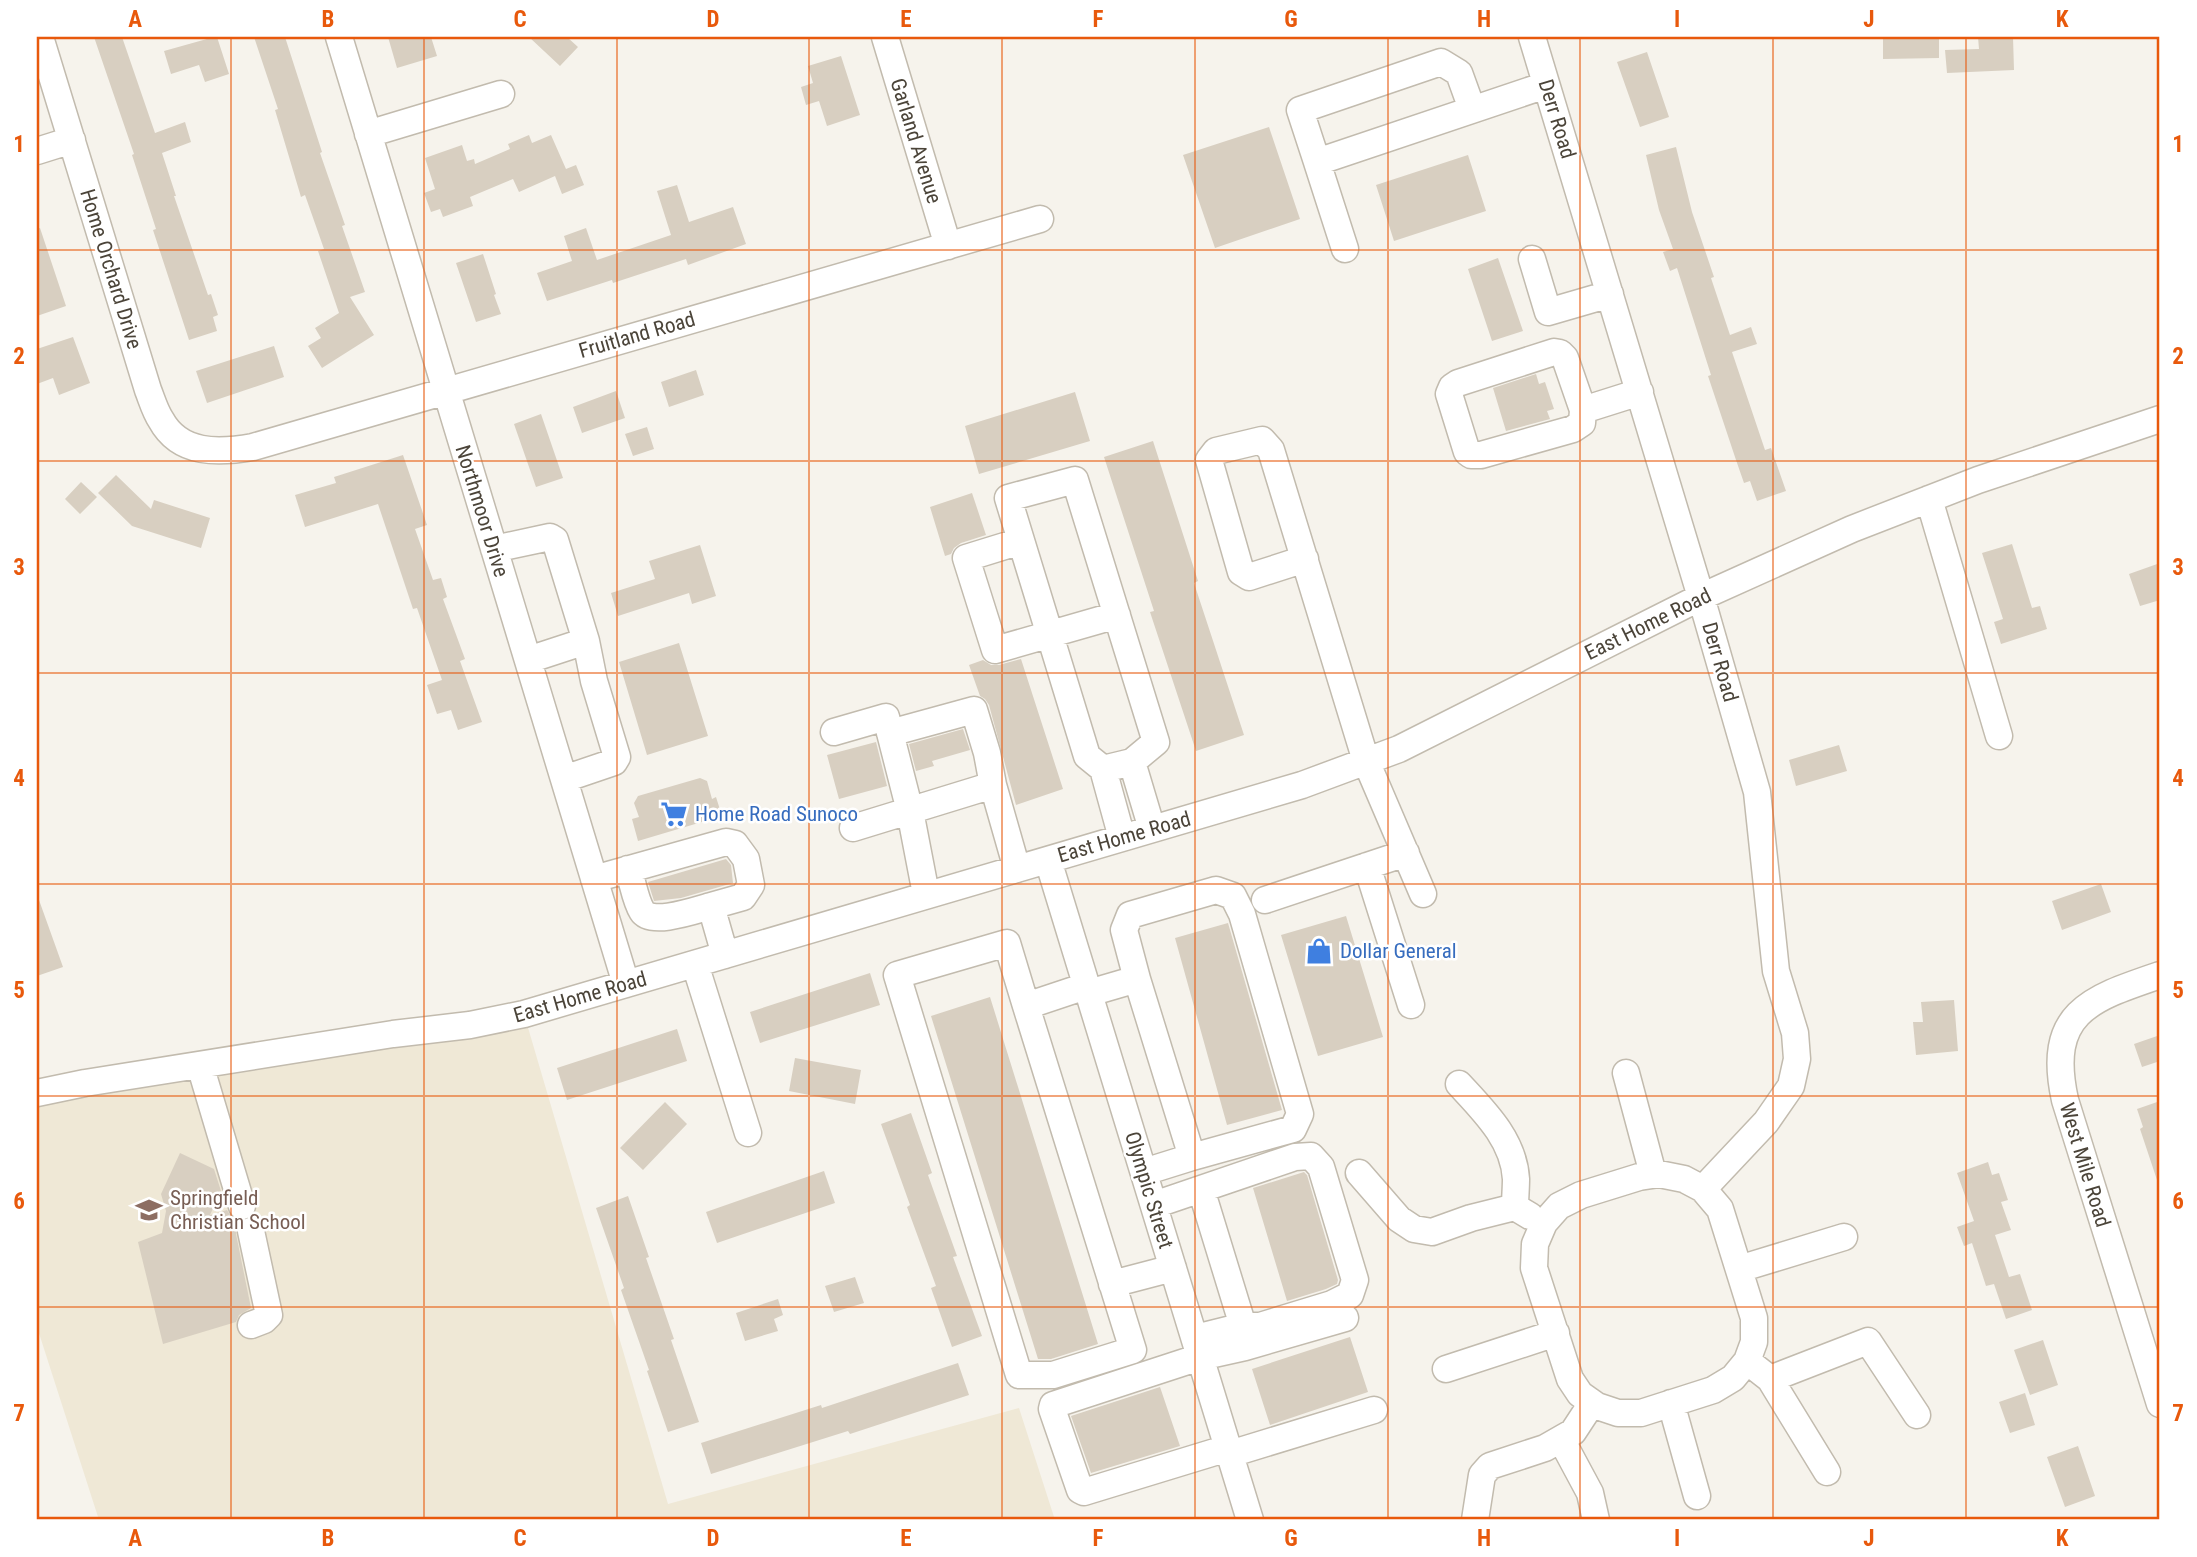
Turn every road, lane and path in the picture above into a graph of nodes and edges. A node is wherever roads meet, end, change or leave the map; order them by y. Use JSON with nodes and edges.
{"nodes":[{"id":1,"x":40,"y":37,"type":"edge"},
{"id":2,"x":339,"y":37,"type":"edge"},
{"id":3,"x":885,"y":37,"type":"edge"},
{"id":4,"x":1532,"y":37,"type":"edge"},
{"id":5,"x":1546,"y":85,"type":"junction"},
{"id":6,"x":501,"y":94,"type":"dead end"},
{"id":7,"x":1472,"y":109,"type":"junction"},
{"id":8,"x":368,"y":134,"type":"junction"},
{"id":9,"x":72,"y":140,"type":"junction"},
{"id":10,"x":37,"y":150,"type":"edge"},
{"id":11,"x":1317,"y":162,"type":"junction"},
{"id":12,"x":1040,"y":219,"type":"dead end"},
{"id":13,"x":948,"y":246,"type":"junction"},
{"id":14,"x":1345,"y":249,"type":"dead end"},
{"id":15,"x":1532,"y":259,"type":"dead end"},
{"id":16,"x":1610,"y":294,"type":"junction"},
{"id":17,"x":446,"y":390,"type":"junction"},
{"id":18,"x":1640,"y":392,"type":"junction"},
{"id":19,"x":1583,"y":410,"type":"junction"},
{"id":20,"x":2160,"y":419,"type":"edge"},
{"id":21,"x":233,"y":451,"type":"joint"},
{"id":22,"x":1929,"y":499,"type":"junction"},
{"id":23,"x":1021,"y":541,"type":"junction"},
{"id":24,"x":494,"y":549,"type":"junction"},
{"id":25,"x":1305,"y":559,"type":"junction"},
{"id":26,"x":1701,"y":597,"type":"junction"},
{"id":27,"x":1117,"y":615,"type":"junction"},
{"id":28,"x":1050,"y":635,"type":"junction"},
{"id":29,"x":586,"y":641,"type":"junction"},
{"id":30,"x":528,"y":660,"type":"junction"},
{"id":31,"x":834,"y":732,"type":"dead end"},
{"id":32,"x":890,"y":733,"type":"junction"},
{"id":33,"x":1999,"y":736,"type":"dead end"},
{"id":34,"x":1366,"y":761,"type":"junction"},
{"id":35,"x":1132,"y":762,"type":"junction"},
{"id":36,"x":1103,"y":769,"type":"junction"},
{"id":37,"x":564,"y":779,"type":"junction"},
{"id":38,"x":993,"y":785,"type":"junction"},
{"id":39,"x":910,"y":811,"type":"junction"},
{"id":40,"x":853,"y":828,"type":"dead end"},
{"id":41,"x":1152,"y":829,"type":"junction"},
{"id":42,"x":1122,"y":838,"type":"junction"},
{"id":43,"x":1406,"y":853,"type":"junction"},
{"id":44,"x":1048,"y":860,"type":"junction"},
{"id":45,"x":1367,"y":866,"type":"junction"},
{"id":46,"x":628,"y":869,"type":"junction"},
{"id":47,"x":1017,"y":869,"type":"junction"},
{"id":48,"x":594,"y":878,"type":"junction"},
{"id":49,"x":926,"y":894,"type":"junction"},
{"id":50,"x":1423,"y":894,"type":"dead end"},
{"id":51,"x":1265,"y":900,"type":"dead end"},
{"id":52,"x":711,"y":906,"type":"junction"},
{"id":53,"x":725,"y":955,"type":"junction"},
{"id":54,"x":695,"y":964,"type":"junction"},
{"id":55,"x":2160,"y":975,"type":"edge"},
{"id":56,"x":1137,"y":979,"type":"junction"},
{"id":57,"x":626,"y":984,"type":"junction"},
{"id":58,"x":1087,"y":989,"type":"junction"},
{"id":59,"x":1411,"y":1005,"type":"dead end"},
{"id":60,"x":1026,"y":1006,"type":"junction"},
{"id":61,"x":200,"y":1065,"type":"junction"},
{"id":62,"x":1626,"y":1073,"type":"dead end"},
{"id":63,"x":1459,"y":1084,"type":"dead end"},
{"id":64,"x":38,"y":1087,"type":"edge"},
{"id":65,"x":747,"y":1133,"type":"dead end"},
{"id":66,"x":1192,"y":1157,"type":"junction"},
{"id":67,"x":1144,"y":1172,"type":"junction"},
{"id":68,"x":1359,"y":1173,"type":"dead end"},
{"id":69,"x":1653,"y":1174,"type":"junction"},
{"id":70,"x":1201,"y":1189,"type":"junction"},
{"id":71,"x":1703,"y":1189,"type":"junction"},
{"id":72,"x":1154,"y":1205,"type":"junction"},
{"id":73,"x":242,"y":1206,"type":"dead end"},
{"id":74,"x":1515,"y":1207,"type":"junction"},
{"id":75,"x":1544,"y":1223,"type":"junction"},
{"id":76,"x":251,"y":1231,"type":"dead end"},
{"id":77,"x":1844,"y":1237,"type":"dead end"},
{"id":78,"x":1173,"y":1268,"type":"junction"},
{"id":79,"x":1739,"y":1269,"type":"junction"},
{"id":80,"x":1112,"y":1284,"type":"junction"},
{"id":81,"x":1345,"y":1318,"type":"dead end"},
{"id":82,"x":251,"y":1325,"type":"dead end"},
{"id":83,"x":1243,"y":1326,"type":"junction"},
{"id":84,"x":1556,"y":1333,"type":"junction"},
{"id":85,"x":1197,"y":1347,"type":"junction"},
{"id":86,"x":1747,"y":1361,"type":"junction"},
{"id":87,"x":1446,"y":1369,"type":"dead end"},
{"id":88,"x":1770,"y":1379,"type":"junction"},
{"id":89,"x":1592,"y":1402,"type":"junction"},
{"id":90,"x":1671,"y":1403,"type":"junction"},
{"id":91,"x":2160,"y":1404,"type":"edge"},
{"id":92,"x":1374,"y":1409,"type":"dead end"},
{"id":93,"x":1917,"y":1415,"type":"dead end"},
{"id":94,"x":1561,"y":1439,"type":"junction"},
{"id":95,"x":1229,"y":1451,"type":"junction"},
{"id":96,"x":1827,"y":1472,"type":"dead end"},
{"id":97,"x":1697,"y":1496,"type":"dead end"},
{"id":98,"x":1250,"y":1520,"type":"edge"},
{"id":99,"x":1475,"y":1520,"type":"edge"},
{"id":100,"x":1596,"y":1520,"type":"edge"}],
"edges":[{"from":1,"to":9,"type":"street","name":"Home Orchard Drive"},
{"from":2,"to":8,"type":"street","name":"Northmoor Drive"},
{"from":3,"to":13,"type":"street","name":"Garland Avenue"},
{"from":4,"to":5,"type":"street","name":"Derr Road"},
{"from":5,"to":7,"type":"street"},
{"from":5,"to":16,"type":"street","name":"Derr Road"},
{"from":6,"to":8,"type":"street"},
{"from":7,"to":11,"type":"street"},
{"from":7,"to":11,"type":"street"},
{"from":8,"to":17,"type":"street","name":"Northmoor Drive"},
{"from":9,"to":10,"type":"street"},
{"from":9,"to":21,"type":"street","name":"Home Orchard Drive"},
{"from":11,"to":14,"type":"street"},
{"from":12,"to":13,"type":"street","name":"Fruitland Road"},
{"from":13,"to":17,"type":"street","name":"Fruitland Road"},
{"from":15,"to":16,"type":"street"},
{"from":16,"to":18,"type":"street","name":"Derr Road"},
{"from":17,"to":21,"type":"street","name":"Fruitland Road"},
{"from":17,"to":24,"type":"street","name":"Northmoor Drive"},
{"from":18,"to":19,"type":"street"},
{"from":18,"to":26,"type":"street","name":"Derr Road"},
{"from":19,"to":19,"type":"street"},
{"from":20,"to":22,"type":"street","name":"East Home Road"},
{"from":22,"to":26,"type":"street","name":"East Home Road"},
{"from":22,"to":33,"type":"street"},
{"from":23,"to":27,"type":"street"},
{"from":23,"to":28,"type":"street"},
{"from":23,"to":28,"type":"street"},
{"from":24,"to":29,"type":"street"},
{"from":24,"to":30,"type":"street","name":"Northmoor Drive"},
{"from":25,"to":25,"type":"street"},
{"from":25,"to":34,"type":"street"},
{"from":26,"to":34,"type":"street","name":"East Home Road"},
{"from":26,"to":71,"type":"street","name":"Derr Road"},
{"from":27,"to":28,"type":"street"},
{"from":27,"to":35,"type":"street"},
{"from":28,"to":36,"type":"street"},
{"from":29,"to":30,"type":"street"},
{"from":29,"to":37,"type":"street"},
{"from":30,"to":37,"type":"street","name":"Northmoor Drive"},
{"from":31,"to":32,"type":"street"},
{"from":32,"to":38,"type":"street"},
{"from":32,"to":39,"type":"street"},
{"from":34,"to":41,"type":"street","name":"East Home Road"},
{"from":34,"to":43,"type":"street"},
{"from":35,"to":36,"type":"street"},
{"from":35,"to":41,"type":"street"},
{"from":36,"to":42,"type":"street"},
{"from":37,"to":48,"type":"street","name":"Northmoor Drive"},
{"from":38,"to":39,"type":"street"},
{"from":38,"to":47,"type":"street"},
{"from":39,"to":40,"type":"street"},
{"from":39,"to":49,"type":"street"},
{"from":41,"to":42,"type":"street","name":"East Home Road"},
{"from":42,"to":44,"type":"street","name":"East Home Road"},
{"from":43,"to":45,"type":"street"},
{"from":43,"to":50,"type":"street"},
{"from":44,"to":47,"type":"street","name":"East Home Road"},
{"from":44,"to":58,"type":"street","name":"Olympic Street"},
{"from":45,"to":51,"type":"street"},
{"from":45,"to":59,"type":"street"},
{"from":46,"to":48,"type":"street"},
{"from":46,"to":52,"type":"street"},
{"from":46,"to":52,"type":"street"},
{"from":47,"to":49,"type":"street","name":"East Home Road"},
{"from":48,"to":57,"type":"street","name":"Northmoor Drive"},
{"from":49,"to":53,"type":"street","name":"East Home Road"},
{"from":52,"to":53,"type":"street"},
{"from":53,"to":54,"type":"street","name":"East Home Road"},
{"from":54,"to":57,"type":"street","name":"East Home Road"},
{"from":54,"to":65,"type":"street"},
{"from":55,"to":91,"type":"street","name":"West Mile Road"},
{"from":56,"to":58,"type":"street"},
{"from":56,"to":66,"type":"street"},
{"from":56,"to":66,"type":"street"},
{"from":57,"to":61,"type":"street","name":"East Home Road"},
{"from":58,"to":60,"type":"street"},
{"from":58,"to":67,"type":"street","name":"Olympic Street"},
{"from":60,"to":80,"type":"street"},
{"from":60,"to":80,"type":"street"},
{"from":61,"to":64,"type":"street","name":"East Home Road"},
{"from":61,"to":73,"type":"street"},
{"from":62,"to":69,"type":"street"},
{"from":63,"to":74,"type":"street"},
{"from":66,"to":67,"type":"street"},
{"from":67,"to":72,"type":"street","name":"Olympic Street"},
{"from":68,"to":74,"type":"street"},
{"from":69,"to":71,"type":"street"},
{"from":69,"to":75,"type":"street"},
{"from":70,"to":72,"type":"street"},
{"from":70,"to":83,"type":"street"},
{"from":70,"to":83,"type":"street"},
{"from":71,"to":79,"type":"street"},
{"from":72,"to":78,"type":"street","name":"Olympic Street"},
{"from":74,"to":75,"type":"street"},
{"from":75,"to":84,"type":"street"},
{"from":76,"to":82,"type":"street"},
{"from":77,"to":79,"type":"street"},
{"from":78,"to":80,"type":"street"},
{"from":78,"to":85,"type":"street","name":"Olympic Street"},
{"from":79,"to":86,"type":"street"},
{"from":81,"to":85,"type":"street"},
{"from":83,"to":85,"type":"street"},
{"from":84,"to":87,"type":"street"},
{"from":84,"to":89,"type":"street"},
{"from":85,"to":95,"type":"street","name":"Olympic Street"},
{"from":85,"to":95,"type":"street"},
{"from":86,"to":88,"type":"street"},
{"from":86,"to":90,"type":"street"},
{"from":88,"to":93,"type":"street"},
{"from":88,"to":96,"type":"street"},
{"from":89,"to":90,"type":"street"},
{"from":89,"to":94,"type":"street"},
{"from":90,"to":97,"type":"street"},
{"from":92,"to":95,"type":"street"},
{"from":94,"to":99,"type":"street"},
{"from":94,"to":100,"type":"street"},
{"from":95,"to":98,"type":"street","name":"Olympic Street"}]}
